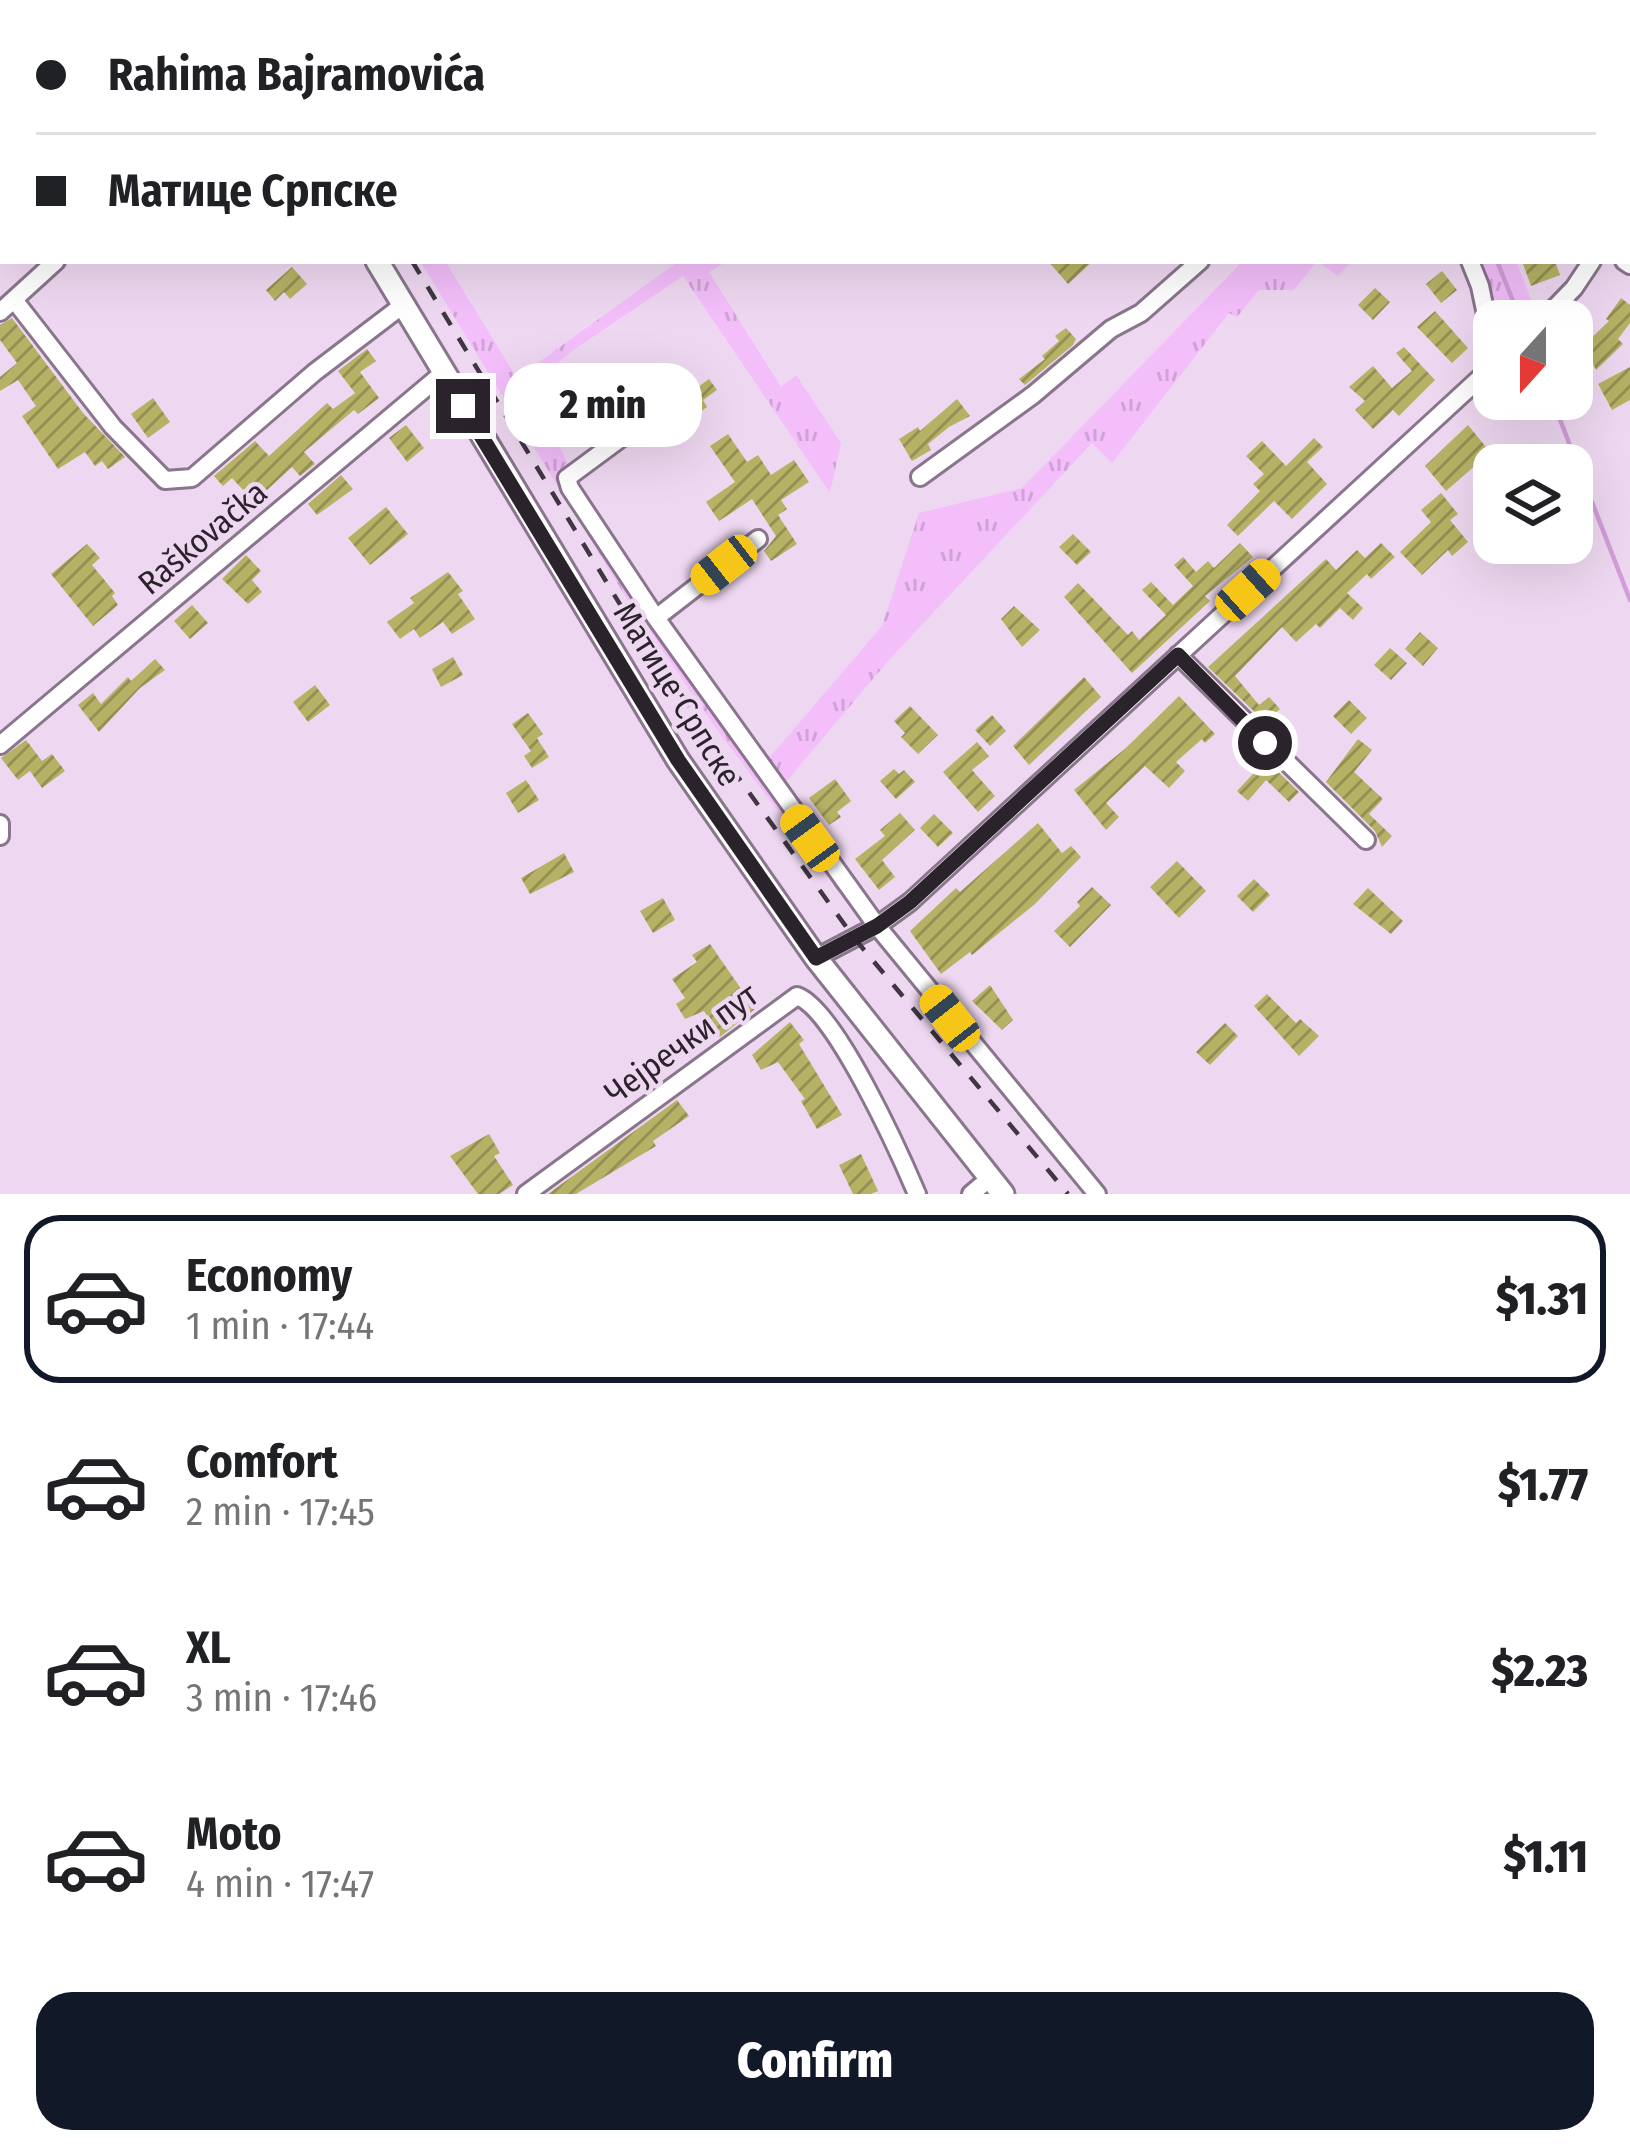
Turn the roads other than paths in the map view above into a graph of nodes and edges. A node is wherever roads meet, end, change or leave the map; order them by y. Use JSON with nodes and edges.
{"nodes":[{"id":1,"x":53,"y":264,"type":"edge"},
{"id":2,"x":379,"y":264,"type":"edge"},
{"id":3,"x":1197,"y":264,"type":"edge"},
{"id":4,"x":1471,"y":264,"type":"edge"},
{"id":5,"x":1590,"y":264,"type":"edge"},
{"id":6,"x":1483,"y":300,"type":"edge"},
{"id":7,"x":1562,"y":300,"type":"edge"},
{"id":8,"x":403,"y":305,"type":"junction"},
{"id":9,"x":8,"y":306,"type":"edge"},
{"id":10,"x":442,"y":374,"type":"junction"},
{"id":11,"x":1473,"y":383,"type":"edge"},
{"id":12,"x":656,"y":412,"type":"dead end"},
{"id":13,"x":920,"y":477,"type":"dead end"},
{"id":14,"x":758,"y":539,"type":"dead end"},
{"id":15,"x":656,"y":618,"type":"junction"},
{"id":16,"x":1178,"y":655,"type":"junction"},
{"id":17,"x":0,"y":746,"type":"edge"},
{"id":18,"x":0,"y":824,"type":"edge"},
{"id":19,"x":0,"y":836,"type":"edge"},
{"id":20,"x":1366,"y":840,"type":"dead end"},
{"id":21,"x":877,"y":926,"type":"junction"},
{"id":22,"x":816,"y":958,"type":"junction"},
{"id":23,"x":997,"y":1186,"type":"edge"},
{"id":24,"x":526,"y":1194,"type":"edge"},
{"id":25,"x":917,"y":1194,"type":"edge"},
{"id":26,"x":971,"y":1194,"type":"edge"},
{"id":27,"x":1097,"y":1194,"type":"edge"}],
"edges":[{"from":1,"to":9,"type":"street"},
{"from":2,"to":8,"type":"main road","name":"Матице Српске"},
{"from":3,"to":13,"type":"street"},
{"from":4,"to":6,"type":"street"},
{"from":5,"to":7,"type":"street"},
{"from":8,"to":9,"type":"street"},
{"from":8,"to":10,"type":"main road","name":"Матице Српске"},
{"from":10,"to":17,"type":"street","name":"Raškovačka"},
{"from":10,"to":22,"type":"main road","name":"Матице Српске"},
{"from":11,"to":16,"type":"street"},
{"from":12,"to":15,"type":"street"},
{"from":14,"to":15,"type":"street"},
{"from":15,"to":21,"type":"street"},
{"from":16,"to":20,"type":"street"},
{"from":16,"to":21,"type":"street"},
{"from":18,"to":19,"type":"street"},
{"from":21,"to":22,"type":"street"},
{"from":21,"to":27,"type":"street"},
{"from":22,"to":23,"type":"main road","name":"Матице Српске"},
{"from":23,"to":26,"type":"street"},
{"from":24,"to":25,"type":"street","name":"Чејречки пут"}]}
